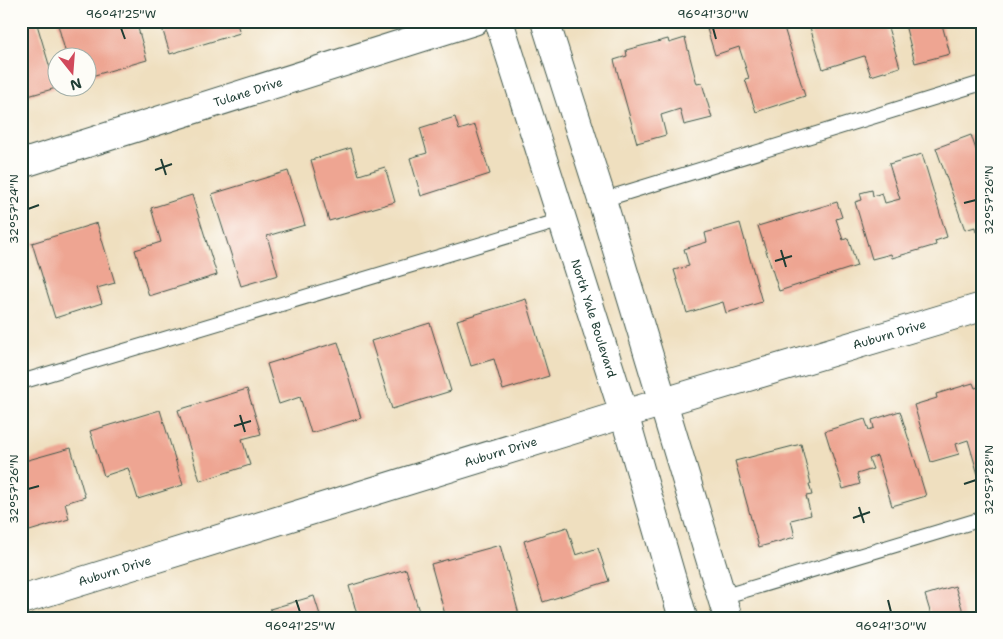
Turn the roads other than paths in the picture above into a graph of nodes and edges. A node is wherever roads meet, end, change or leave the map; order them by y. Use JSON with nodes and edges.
{"nodes":[{"id":1,"x":474,"y":21,"type":"edge"},
{"id":2,"x":499,"y":21,"type":"edge"},
{"id":3,"x":546,"y":21,"type":"edge"},
{"id":4,"x":982,"y":83,"type":"edge"},
{"id":5,"x":21,"y":164,"type":"edge"},
{"id":6,"x":602,"y":200,"type":"junction"},
{"id":7,"x":562,"y":220,"type":"junction"},
{"id":8,"x":982,"y":308,"type":"edge"},
{"id":9,"x":21,"y":382,"type":"edge"},
{"id":10,"x":663,"y":404,"type":"junction"},
{"id":11,"x":624,"y":414,"type":"junction"},
{"id":12,"x":982,"y":519,"type":"edge"},
{"id":13,"x":21,"y":600,"type":"edge"},
{"id":14,"x":725,"y":608,"type":"edge"},
{"id":15,"x":683,"y":618,"type":"edge"}],
"edges":[{"from":1,"to":5,"type":"street","name":"Tulane Drive"},
{"from":2,"to":7,"type":"street","name":"North Yale Boulevard"},
{"from":3,"to":6,"type":"street"},
{"from":4,"to":6,"type":"lane"},
{"from":6,"to":10,"type":"street"},
{"from":7,"to":9,"type":"lane"},
{"from":7,"to":11,"type":"street","name":"North Yale Boulevard"},
{"from":8,"to":10,"type":"street","name":"Auburn Drive"},
{"from":10,"to":11,"type":"street","name":"Auburn Drive"},
{"from":10,"to":14,"type":"street"},
{"from":11,"to":13,"type":"street","name":"Auburn Drive"},
{"from":11,"to":15,"type":"street","name":"North Yale Boulevard"},
{"from":12,"to":14,"type":"lane"}]}
